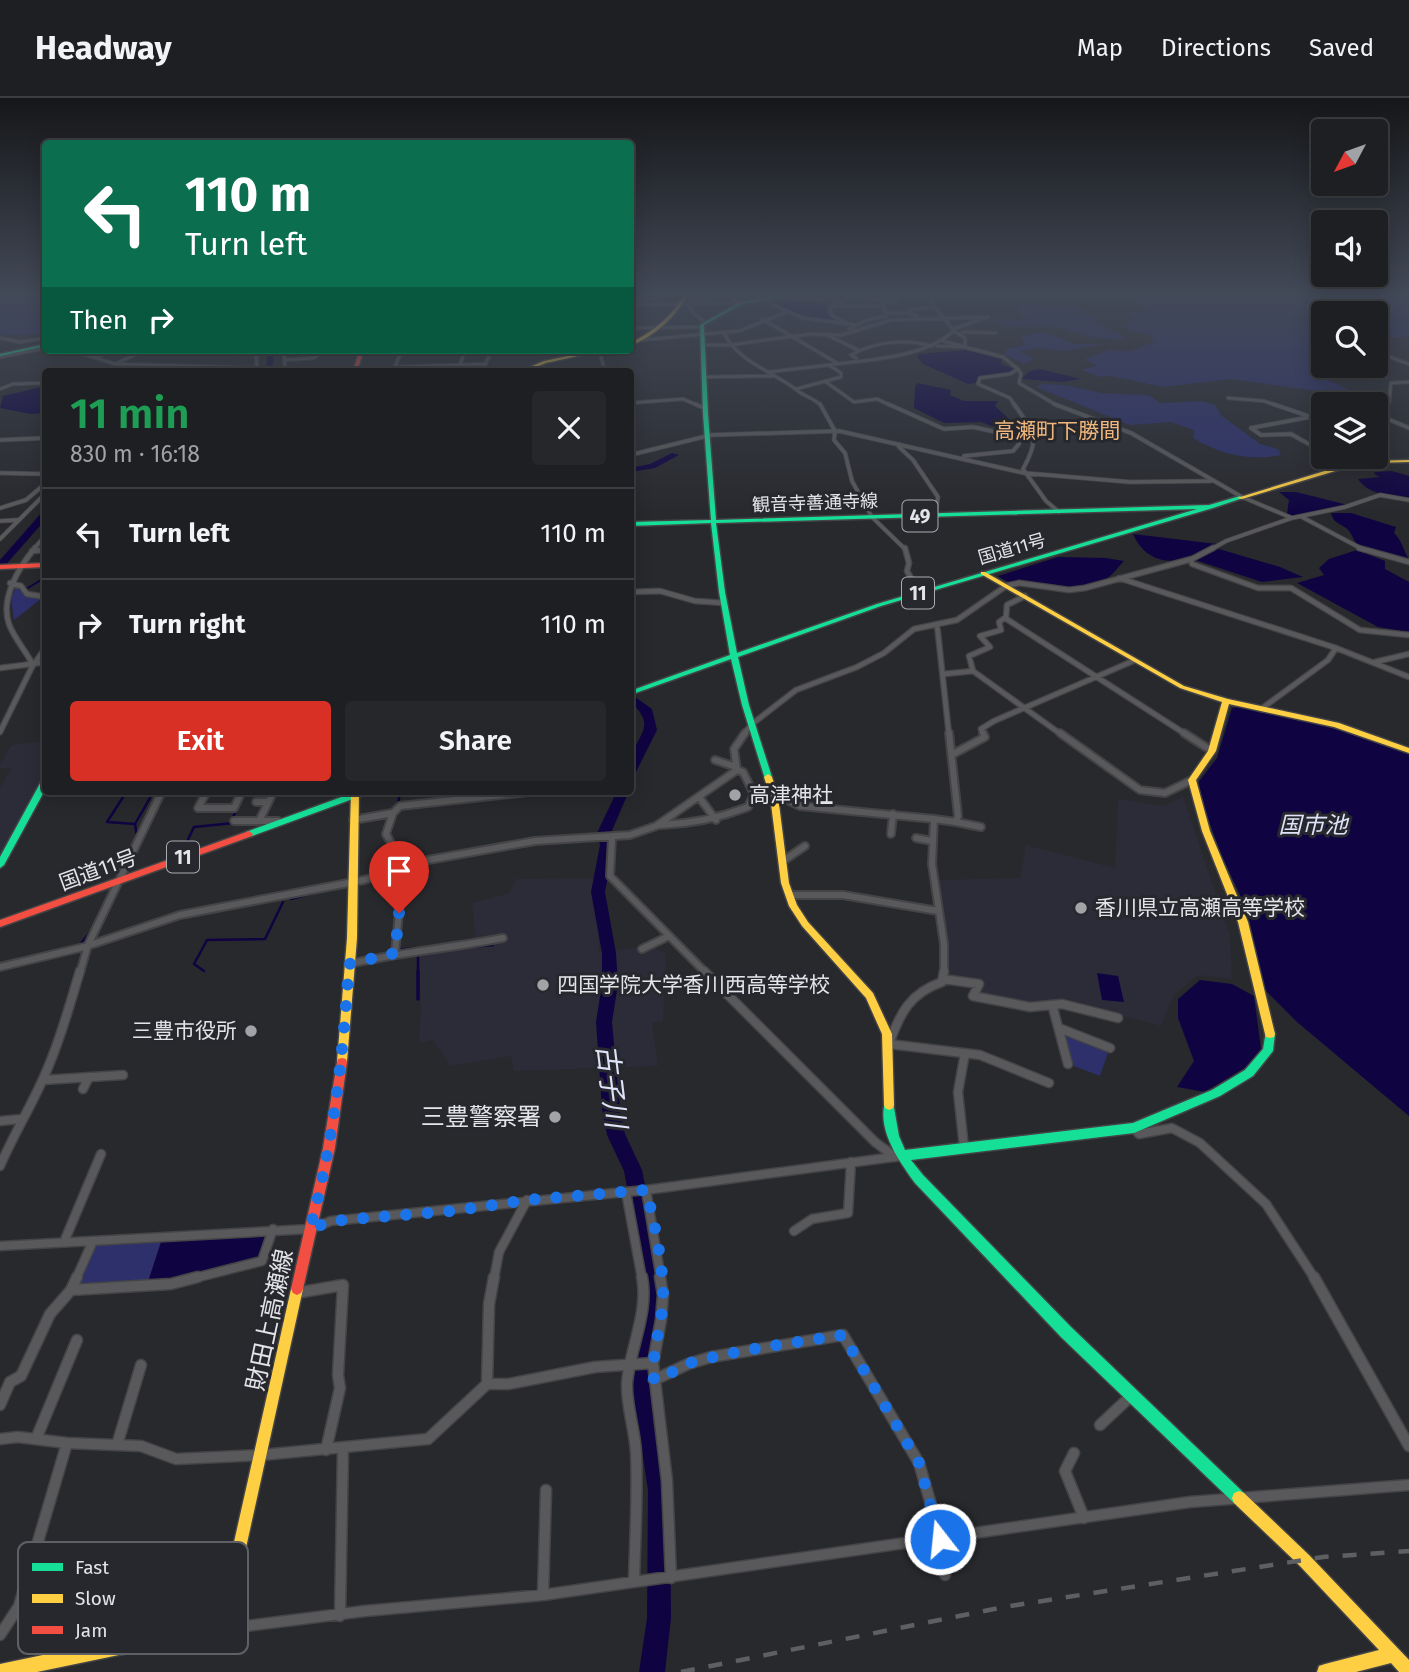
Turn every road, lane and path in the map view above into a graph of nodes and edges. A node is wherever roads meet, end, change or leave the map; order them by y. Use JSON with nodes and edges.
{"nodes":[{"id":1,"x":436,"y":366,"type":"edge"},
{"id":2,"x":704,"y":366,"type":"edge"},
{"id":3,"x":760,"y":366,"type":"edge"},
{"id":4,"x":819,"y":366,"type":"edge"},
{"id":5,"x":831,"y":366,"type":"edge"},
{"id":6,"x":1015,"y":366,"type":"edge"},
{"id":7,"x":410,"y":368,"type":"edge"},
{"id":8,"x":1018,"y":369,"type":"junction"},
{"id":9,"x":770,"y":374,"type":"junction"},
{"id":10,"x":704,"y":377,"type":"junction"},
{"id":11,"x":826,"y":382,"type":"junction"},
{"id":12,"x":1409,"y":382,"type":"edge"},
{"id":13,"x":42,"y":383,"type":"edge"},
{"id":14,"x":0,"y":389,"type":"edge"},
{"id":15,"x":796,"y":389,"type":"junction"},
{"id":16,"x":1228,"y":398,"type":"dead end"},
{"id":17,"x":634,"y":403,"type":"edge"},
{"id":18,"x":704,"y":408,"type":"junction"},
{"id":19,"x":1310,"y":417,"type":"joint"},
{"id":20,"x":1409,"y":428,"type":"edge"},
{"id":21,"x":835,"y":431,"type":"junction"},
{"id":22,"x":1033,"y":433,"type":"junction"},
{"id":23,"x":1017,"y":435,"type":"junction"},
{"id":24,"x":705,"y":436,"type":"junction"},
{"id":25,"x":42,"y":438,"type":"edge"},
{"id":26,"x":0,"y":440,"type":"edge"},
{"id":27,"x":1311,"y":445,"type":"edge"},
{"id":28,"x":898,"y":446,"type":"junction"},
{"id":29,"x":634,"y":454,"type":"edge"},
{"id":30,"x":952,"y":456,"type":"junction"},
{"id":31,"x":1409,"y":461,"type":"edge"},
{"id":32,"x":1388,"y":462,"type":"edge"},
{"id":33,"x":1336,"y":469,"type":"edge"},
{"id":34,"x":0,"y":473,"type":"edge"},
{"id":35,"x":1024,"y":473,"type":"junction"},
{"id":36,"x":42,"y":474,"type":"edge"},
{"id":37,"x":1211,"y":481,"type":"junction"},
{"id":38,"x":42,"y":486,"type":"edge"},
{"id":39,"x":42,"y":497,"type":"edge"},
{"id":40,"x":1242,"y":497,"type":"junction"},
{"id":41,"x":1409,"y":500,"type":"edge"},
{"id":42,"x":1211,"y":507,"type":"junction"},
{"id":43,"x":0,"y":508,"type":"edge"},
{"id":44,"x":1059,"y":512,"type":"junction"},
{"id":45,"x":935,"y":516,"type":"junction"},
{"id":46,"x":872,"y":517,"type":"junction"},
{"id":47,"x":1300,"y":517,"type":"junction"},
{"id":48,"x":1292,"y":518,"type":"junction"},
{"id":49,"x":18,"y":520,"type":"junction"},
{"id":50,"x":0,"y":521,"type":"edge"},
{"id":51,"x":713,"y":522,"type":"junction"},
{"id":52,"x":634,"y":524,"type":"edge"},
{"id":53,"x":0,"y":539,"type":"edge"},
{"id":54,"x":42,"y":540,"type":"edge"},
{"id":55,"x":42,"y":550,"type":"edge"},
{"id":56,"x":32,"y":551,"type":"junction"},
{"id":57,"x":1192,"y":559,"type":"junction"},
{"id":58,"x":1409,"y":562,"type":"edge"},
{"id":59,"x":42,"y":563,"type":"edge"},
{"id":60,"x":20,"y":566,"type":"junction"},
{"id":61,"x":0,"y":567,"type":"edge"},
{"id":62,"x":984,"y":573,"type":"junction"},
{"id":63,"x":1117,"y":578,"type":"junction"},
{"id":64,"x":10,"y":583,"type":"junction"},
{"id":65,"x":1006,"y":586,"type":"junction"},
{"id":66,"x":634,"y":593,"type":"edge"},
{"id":67,"x":919,"y":593,"type":"junction"},
{"id":68,"x":42,"y":596,"type":"edge"},
{"id":69,"x":1025,"y":596,"type":"junction"},
{"id":70,"x":725,"y":603,"type":"junction"},
{"id":71,"x":1005,"y":618,"type":"junction"},
{"id":72,"x":937,"y":624,"type":"junction"},
{"id":73,"x":1409,"y":635,"type":"edge"},
{"id":74,"x":1336,"y":648,"type":"junction"},
{"id":75,"x":42,"y":652,"type":"edge"},
{"id":76,"x":1409,"y":654,"type":"edge"},
{"id":77,"x":734,"y":656,"type":"junction"},
{"id":78,"x":1133,"y":661,"type":"junction"},
{"id":79,"x":42,"y":662,"type":"edge"},
{"id":80,"x":1375,"y":662,"type":"junction"},
{"id":81,"x":32,"y":663,"type":"junction"},
{"id":82,"x":0,"y":668,"type":"edge"},
{"id":83,"x":973,"y":671,"type":"junction"},
{"id":84,"x":944,"y":674,"type":"junction"},
{"id":85,"x":1095,"y":677,"type":"junction"},
{"id":86,"x":1409,"y":677,"type":"edge"},
{"id":87,"x":634,"y":692,"type":"edge"},
{"id":88,"x":1226,"y":701,"type":"junction"},
{"id":89,"x":1022,"y":707,"type":"junction"},
{"id":90,"x":1261,"y":709,"type":"junction"},
{"id":91,"x":752,"y":724,"type":"junction"},
{"id":92,"x":0,"y":733,"type":"edge"},
{"id":93,"x":1212,"y":751,"type":"junction"},
{"id":94,"x":1409,"y":751,"type":"edge"},
{"id":95,"x":953,"y":754,"type":"junction"},
{"id":96,"x":715,"y":760,"type":"dead end"},
{"id":97,"x":737,"y":769,"type":"junction"},
{"id":98,"x":1192,"y":780,"type":"junction"},
{"id":99,"x":42,"y":787,"type":"edge"},
{"id":100,"x":754,"y":794,"type":"junction"},
{"id":101,"x":160,"y":795,"type":"edge"},
{"id":102,"x":205,"y":795,"type":"edge"},
{"id":103,"x":242,"y":795,"type":"edge"},
{"id":104,"x":349,"y":795,"type":"edge"},
{"id":105,"x":354,"y":795,"type":"edge"},
{"id":106,"x":500,"y":795,"type":"edge"},
{"id":107,"x":774,"y":796,"type":"junction"},
{"id":108,"x":699,"y":797,"type":"junction"},
{"id":109,"x":256,"y":802,"type":"dead end"},
{"id":110,"x":393,"y":813,"type":"junction"},
{"id":111,"x":892,"y":814,"type":"junction"},
{"id":112,"x":260,"y":819,"type":"junction"},
{"id":113,"x":934,"y":819,"type":"junction"},
{"id":114,"x":354,"y":820,"type":"junction"},
{"id":115,"x":716,"y":820,"type":"junction"},
{"id":116,"x":234,"y":821,"type":"dead end"},
{"id":117,"x":284,"y":821,"type":"junction"},
{"id":118,"x":956,"y":822,"type":"junction"},
{"id":119,"x":659,"y":825,"type":"junction"},
{"id":120,"x":981,"y":827,"type":"dead end"},
{"id":121,"x":891,"y":834,"type":"dead end"},
{"id":122,"x":568,"y":838,"type":"junction"},
{"id":123,"x":612,"y":838,"type":"junction"},
{"id":124,"x":916,"y":838,"type":"dead end"},
{"id":125,"x":932,"y":841,"type":"junction"},
{"id":126,"x":805,"y":846,"type":"dead end"},
{"id":127,"x":569,"y":848,"type":"dead end"},
{"id":128,"x":783,"y":861,"type":"junction"},
{"id":129,"x":0,"y":865,"type":"edge"},
{"id":130,"x":404,"y":867,"type":"junction"},
{"id":131,"x":397,"y":870,"type":"junction"},
{"id":132,"x":120,"y":880,"type":"junction"},
{"id":133,"x":354,"y":882,"type":"junction"},
{"id":134,"x":789,"y":895,"type":"junction"},
{"id":135,"x":938,"y":911,"type":"junction"},
{"id":136,"x":0,"y":924,"type":"edge"},
{"id":137,"x":668,"y":936,"type":"junction"},
{"id":138,"x":503,"y":938,"type":"dead end"},
{"id":139,"x":88,"y":945,"type":"junction"},
{"id":140,"x":642,"y":949,"type":"dead end"},
{"id":141,"x":395,"y":953,"type":"junction"},
{"id":142,"x":349,"y":964,"type":"junction"},
{"id":143,"x":0,"y":967,"type":"edge"},
{"id":144,"x":943,"y":979,"type":"junction"},
{"id":145,"x":1053,"y":1008,"type":"junction"},
{"id":146,"x":1118,"y":1018,"type":"dead end"},
{"id":147,"x":1059,"y":1028,"type":"junction"},
{"id":148,"x":889,"y":1044,"type":"junction"},
{"id":149,"x":1110,"y":1048,"type":"dead end"},
{"id":150,"x":965,"y":1053,"type":"junction"},
{"id":151,"x":1068,"y":1064,"type":"dead end"},
{"id":152,"x":123,"y":1075,"type":"dead end"},
{"id":153,"x":89,"y":1077,"type":"junction"},
{"id":154,"x":43,"y":1080,"type":"junction"},
{"id":155,"x":1049,"y":1083,"type":"dead end"},
{"id":156,"x":83,"y":1089,"type":"dead end"},
{"id":157,"x":21,"y":1119,"type":"junction"},
{"id":158,"x":0,"y":1121,"type":"edge"},
{"id":159,"x":1134,"y":1128,"type":"junction"},
{"id":160,"x":964,"y":1147,"type":"junction"},
{"id":161,"x":101,"y":1154,"type":"dead end"},
{"id":162,"x":901,"y":1156,"type":"junction"},
{"id":163,"x":851,"y":1162,"type":"junction"},
{"id":164,"x":0,"y":1166,"type":"edge"},
{"id":165,"x":646,"y":1190,"type":"junction"},
{"id":166,"x":626,"y":1192,"type":"junction"},
{"id":167,"x":527,"y":1200,"type":"junction"},
{"id":168,"x":273,"y":1229,"type":"junction"},
{"id":169,"x":310,"y":1229,"type":"junction"},
{"id":170,"x":794,"y":1231,"type":"dead end"},
{"id":171,"x":93,"y":1241,"type":"junction"},
{"id":172,"x":64,"y":1242,"type":"junction"},
{"id":173,"x":0,"y":1246,"type":"edge"},
{"id":174,"x":71,"y":1290,"type":"junction"},
{"id":175,"x":296,"y":1293,"type":"junction"},
{"id":176,"x":77,"y":1340,"type":"dead end"},
{"id":177,"x":649,"y":1364,"type":"junction"},
{"id":178,"x":141,"y":1365,"type":"dead end"},
{"id":179,"x":629,"y":1365,"type":"junction"},
{"id":180,"x":654,"y":1380,"type":"junction"},
{"id":181,"x":487,"y":1384,"type":"junction"},
{"id":182,"x":1131,"y":1396,"type":"junction"},
{"id":183,"x":0,"y":1405,"type":"edge"},
{"id":184,"x":1100,"y":1425,"type":"dead end"},
{"id":185,"x":0,"y":1439,"type":"edge"},
{"id":186,"x":36,"y":1439,"type":"junction"},
{"id":187,"x":67,"y":1443,"type":"junction"},
{"id":188,"x":117,"y":1445,"type":"junction"},
{"id":189,"x":1409,"y":1446,"type":"edge"},
{"id":190,"x":343,"y":1448,"type":"junction"},
{"id":191,"x":326,"y":1450,"type":"junction"},
{"id":192,"x":1074,"y":1453,"type":"dead end"},
{"id":193,"x":260,"y":1455,"type":"junction"},
{"id":194,"x":1409,"y":1485,"type":"edge"},
{"id":195,"x":546,"y":1490,"type":"dead end"},
{"id":196,"x":1241,"y":1499,"type":"junction"},
{"id":197,"x":1084,"y":1518,"type":"junction"},
{"id":198,"x":937,"y":1540,"type":"junction"},
{"id":199,"x":38,"y":1542,"type":"edge"},
{"id":200,"x":241,"y":1542,"type":"edge"},
{"id":201,"x":945,"y":1575,"type":"dead end"},
{"id":202,"x":671,"y":1578,"type":"junction"},
{"id":203,"x":634,"y":1582,"type":"junction"},
{"id":204,"x":543,"y":1595,"type":"junction"},
{"id":205,"x":18,"y":1608,"type":"edge"},
{"id":206,"x":340,"y":1616,"type":"junction"},
{"id":207,"x":248,"y":1626,"type":"edge"},
{"id":208,"x":0,"y":1635,"type":"edge"},
{"id":209,"x":86,"y":1654,"type":"edge"},
{"id":210,"x":1392,"y":1655,"type":"junction"},
{"id":211,"x":1409,"y":1671,"type":"edge"},
{"id":212,"x":0,"y":1672,"type":"edge"},
{"id":213,"x":1325,"y":1672,"type":"edge"}],
"edges":[{"from":1,"to":7,"type":"street"},
{"from":2,"to":10,"type":"main road"},
{"from":3,"to":9,"type":"street"},
{"from":4,"to":9,"type":"street"},
{"from":5,"to":11,"type":"street"},
{"from":6,"to":8,"type":"street"},
{"from":8,"to":22,"type":"street"},
{"from":8,"to":37,"type":"street"},
{"from":9,"to":10,"type":"street"},
{"from":9,"to":15,"type":"street"},
{"from":10,"to":18,"type":"main road"},
{"from":11,"to":15,"type":"street"},
{"from":11,"to":23,"type":"street"},
{"from":12,"to":20,"type":"street"},
{"from":13,"to":14,"type":"street"},
{"from":15,"to":21,"type":"street"},
{"from":16,"to":19,"type":"street"},
{"from":17,"to":18,"type":"street"},
{"from":18,"to":24,"type":"main road"},
{"from":19,"to":27,"type":"street"},
{"from":21,"to":24,"type":"street"},
{"from":21,"to":28,"type":"street"},
{"from":21,"to":46,"type":"street"},
{"from":22,"to":23,"type":"street"},
{"from":22,"to":35,"type":"street"},
{"from":23,"to":30,"type":"street"},
{"from":24,"to":29,"type":"street"},
{"from":24,"to":51,"type":"main road"},
{"from":25,"to":26,"type":"street"},
{"from":28,"to":30,"type":"street"},
{"from":28,"to":45,"type":"street"},
{"from":30,"to":35,"type":"street"},
{"from":31,"to":32,"type":"main road","name":"国道11号","number":"11"},
{"from":33,"to":40,"type":"main road","name":"国道11号","number":"11"},
{"from":34,"to":36,"type":"street"},
{"from":35,"to":37,"type":"street"},
{"from":35,"to":44,"type":"street"},
{"from":37,"to":40,"type":"street"},
{"from":38,"to":43,"type":"street"},
{"from":39,"to":49,"type":"street"},
{"from":40,"to":42,"type":"main road","name":"国道11号","number":"11"},
{"from":40,"to":48,"type":"street"},
{"from":41,"to":47,"type":"street"},
{"from":42,"to":44,"type":"main road","name":"観音寺善通寺線","number":"49"},
{"from":42,"to":62,"type":"main road","name":"国道11号","number":"11"},
{"from":44,"to":45,"type":"main road","name":"観音寺善通寺線","number":"49"},
{"from":45,"to":46,"type":"main road","name":"観音寺善通寺線","number":"49"},
{"from":46,"to":51,"type":"main road","name":"観音寺善通寺線","number":"49"},
{"from":46,"to":67,"type":"street"},
{"from":47,"to":48,"type":"street"},
{"from":47,"to":58,"type":"street"},
{"from":48,"to":57,"type":"street"},
{"from":49,"to":50,"type":"street"},
{"from":49,"to":53,"type":"street"},
{"from":51,"to":52,"type":"main road","name":"観音寺善通寺線","number":"49"},
{"from":51,"to":70,"type":"main road"},
{"from":54,"to":56,"type":"street"},
{"from":55,"to":56,"type":"street"},
{"from":56,"to":60,"type":"street"},
{"from":57,"to":63,"type":"street"},
{"from":57,"to":73,"type":"street"},
{"from":59,"to":60,"type":"main road"},
{"from":60,"to":61,"type":"main road"},
{"from":60,"to":64,"type":"street"},
{"from":62,"to":65,"type":"main road"},
{"from":62,"to":67,"type":"main road","name":"国道11号","number":"11"},
{"from":63,"to":65,"type":"street"},
{"from":63,"to":74,"type":"street"},
{"from":64,"to":68,"type":"street"},
{"from":64,"to":81,"type":"street"},
{"from":65,"to":69,"type":"main road"},
{"from":65,"to":72,"type":"street"},
{"from":66,"to":70,"type":"street"},
{"from":67,"to":77,"type":"main road","name":"国道11号","number":"11"},
{"from":69,"to":71,"type":"street"},
{"from":69,"to":78,"type":"main road"},
{"from":70,"to":77,"type":"main road"},
{"from":71,"to":83,"type":"street"},
{"from":71,"to":85,"type":"street"},
{"from":72,"to":84,"type":"street"},
{"from":72,"to":91,"type":"street"},
{"from":74,"to":80,"type":"street"},
{"from":74,"to":90,"type":"street"},
{"from":75,"to":81,"type":"street"},
{"from":76,"to":80,"type":"street"},
{"from":77,"to":87,"type":"main road","name":"国道11号","number":"11"},
{"from":77,"to":91,"type":"main road"},
{"from":78,"to":85,"type":"street"},
{"from":78,"to":88,"type":"main road"},
{"from":79,"to":81,"type":"street"},
{"from":80,"to":86,"type":"street"},
{"from":81,"to":82,"type":"street"},
{"from":81,"to":92,"type":"street"},
{"from":83,"to":84,"type":"street"},
{"from":83,"to":89,"type":"street"},
{"from":84,"to":95,"type":"street"},
{"from":85,"to":89,"type":"street"},
{"from":85,"to":93,"type":"street"},
{"from":88,"to":90,"type":"main road"},
{"from":88,"to":93,"type":"main road"},
{"from":89,"to":95,"type":"street"},
{"from":89,"to":98,"type":"street"},
{"from":90,"to":94,"type":"main road"},
{"from":91,"to":97,"type":"street"},
{"from":91,"to":107,"type":"main road"},
{"from":93,"to":98,"type":"main road"},
{"from":95,"to":118,"type":"street"},
{"from":96,"to":97,"type":"street"},
{"from":97,"to":100,"type":"street"},
{"from":97,"to":108,"type":"street"},
{"from":98,"to":159,"type":"main road"},
{"from":99,"to":129,"type":"main road"},
{"from":100,"to":107,"type":"street"},
{"from":100,"to":115,"type":"street"},
{"from":101,"to":132,"type":"street"},
{"from":102,"to":103,"type":"street"},
{"from":104,"to":117,"type":"main road","name":"国道11号","number":"11"},
{"from":105,"to":114,"type":"main road","name":"財田上高瀬線"},
{"from":106,"to":110,"type":"street"},
{"from":107,"to":111,"type":"street"},
{"from":107,"to":128,"type":"main road"},
{"from":108,"to":115,"type":"street"},
{"from":108,"to":119,"type":"street"},
{"from":109,"to":112,"type":"street"},
{"from":110,"to":114,"type":"street"},
{"from":110,"to":130,"type":"street"},
{"from":111,"to":113,"type":"street"},
{"from":111,"to":121,"type":"street"},
{"from":112,"to":116,"type":"street"},
{"from":112,"to":117,"type":"street"},
{"from":113,"to":118,"type":"street"},
{"from":113,"to":125,"type":"street"},
{"from":114,"to":133,"type":"main road","name":"財田上高瀬線"},
{"from":115,"to":119,"type":"street"},
{"from":117,"to":132,"type":"main road","name":"国道11号","number":"11"},
{"from":118,"to":120,"type":"street"},
{"from":119,"to":123,"type":"street"},
{"from":122,"to":123,"type":"street"},
{"from":122,"to":127,"type":"street"},
{"from":122,"to":130,"type":"street"},
{"from":123,"to":137,"type":"street"},
{"from":124,"to":125,"type":"street"},
{"from":125,"to":135,"type":"street"},
{"from":126,"to":128,"type":"street"},
{"from":128,"to":134,"type":"main road"},
{"from":130,"to":131,"type":"street"},
{"from":131,"to":133,"type":"street"},
{"from":131,"to":141,"type":"street"},
{"from":132,"to":136,"type":"main road","name":"国道11号","number":"11"},
{"from":132,"to":139,"type":"street"},
{"from":133,"to":139,"type":"street"},
{"from":133,"to":142,"type":"main road","name":"財田上高瀬線"},
{"from":134,"to":135,"type":"street"},
{"from":134,"to":148,"type":"main road"},
{"from":135,"to":144,"type":"street"},
{"from":137,"to":140,"type":"street"},
{"from":137,"to":162,"type":"street"},
{"from":138,"to":141,"type":"street"},
{"from":139,"to":143,"type":"street"},
{"from":139,"to":154,"type":"street"},
{"from":141,"to":142,"type":"street"},
{"from":142,"to":169,"type":"main road","name":"財田上高瀬線"},
{"from":144,"to":145,"type":"street"},
{"from":144,"to":148,"type":"street"},
{"from":145,"to":146,"type":"street"},
{"from":145,"to":147,"type":"street"},
{"from":147,"to":149,"type":"street"},
{"from":147,"to":151,"type":"street"},
{"from":148,"to":150,"type":"street"},
{"from":148,"to":162,"type":"main road"},
{"from":150,"to":155,"type":"street"},
{"from":150,"to":160,"type":"street"},
{"from":152,"to":153,"type":"street"},
{"from":153,"to":154,"type":"street"},
{"from":153,"to":156,"type":"street"},
{"from":154,"to":157,"type":"street"},
{"from":157,"to":158,"type":"street"},
{"from":157,"to":164,"type":"street"},
{"from":159,"to":160,"type":"main road"},
{"from":159,"to":189,"type":"street"},
{"from":160,"to":162,"type":"main road"},
{"from":161,"to":172,"type":"street"},
{"from":162,"to":163,"type":"street"},
{"from":162,"to":182,"type":"main road"},
{"from":163,"to":165,"type":"street"},
{"from":163,"to":170,"type":"street"},
{"from":165,"to":166,"type":"street"},
{"from":165,"to":177,"type":"street"},
{"from":166,"to":167,"type":"street"},
{"from":166,"to":179,"type":"street"},
{"from":167,"to":169,"type":"street"},
{"from":167,"to":181,"type":"street"},
{"from":168,"to":169,"type":"street"},
{"from":168,"to":171,"type":"street"},
{"from":168,"to":174,"type":"street"},
{"from":169,"to":175,"type":"main road","name":"財田上高瀬線"},
{"from":171,"to":172,"type":"street"},
{"from":171,"to":174,"type":"street"},
{"from":172,"to":173,"type":"street"},
{"from":174,"to":183,"type":"street"},
{"from":175,"to":191,"type":"street"},
{"from":175,"to":193,"type":"main road","name":"財田上高瀬線"},
{"from":176,"to":186,"type":"street"},
{"from":177,"to":179,"type":"street"},
{"from":177,"to":180,"type":"street"},
{"from":178,"to":188,"type":"street"},
{"from":179,"to":181,"type":"street"},
{"from":179,"to":203,"type":"street"},
{"from":180,"to":198,"type":"street"},
{"from":180,"to":202,"type":"street"},
{"from":181,"to":190,"type":"street"},
{"from":182,"to":184,"type":"street"},
{"from":182,"to":196,"type":"main road"},
{"from":185,"to":186,"type":"street"},
{"from":186,"to":187,"type":"street"},
{"from":187,"to":188,"type":"street"},
{"from":187,"to":199,"type":"street"},
{"from":188,"to":193,"type":"street"},
{"from":190,"to":191,"type":"street"},
{"from":190,"to":206,"type":"street"},
{"from":191,"to":193,"type":"street"},
{"from":192,"to":197,"type":"street"},
{"from":193,"to":200,"type":"main road","name":"財田上高瀬線"},
{"from":194,"to":196,"type":"street"},
{"from":195,"to":204,"type":"street"},
{"from":196,"to":197,"type":"street"},
{"from":196,"to":210,"type":"main road"},
{"from":197,"to":198,"type":"street"},
{"from":198,"to":201,"type":"street"},
{"from":198,"to":202,"type":"street"},
{"from":202,"to":203,"type":"street"},
{"from":203,"to":204,"type":"street"},
{"from":204,"to":206,"type":"street"},
{"from":205,"to":208,"type":"street"},
{"from":206,"to":207,"type":"street"},
{"from":209,"to":212,"type":"main road"},
{"from":210,"to":211,"type":"main road"},
{"from":210,"to":213,"type":"main road"}]}
